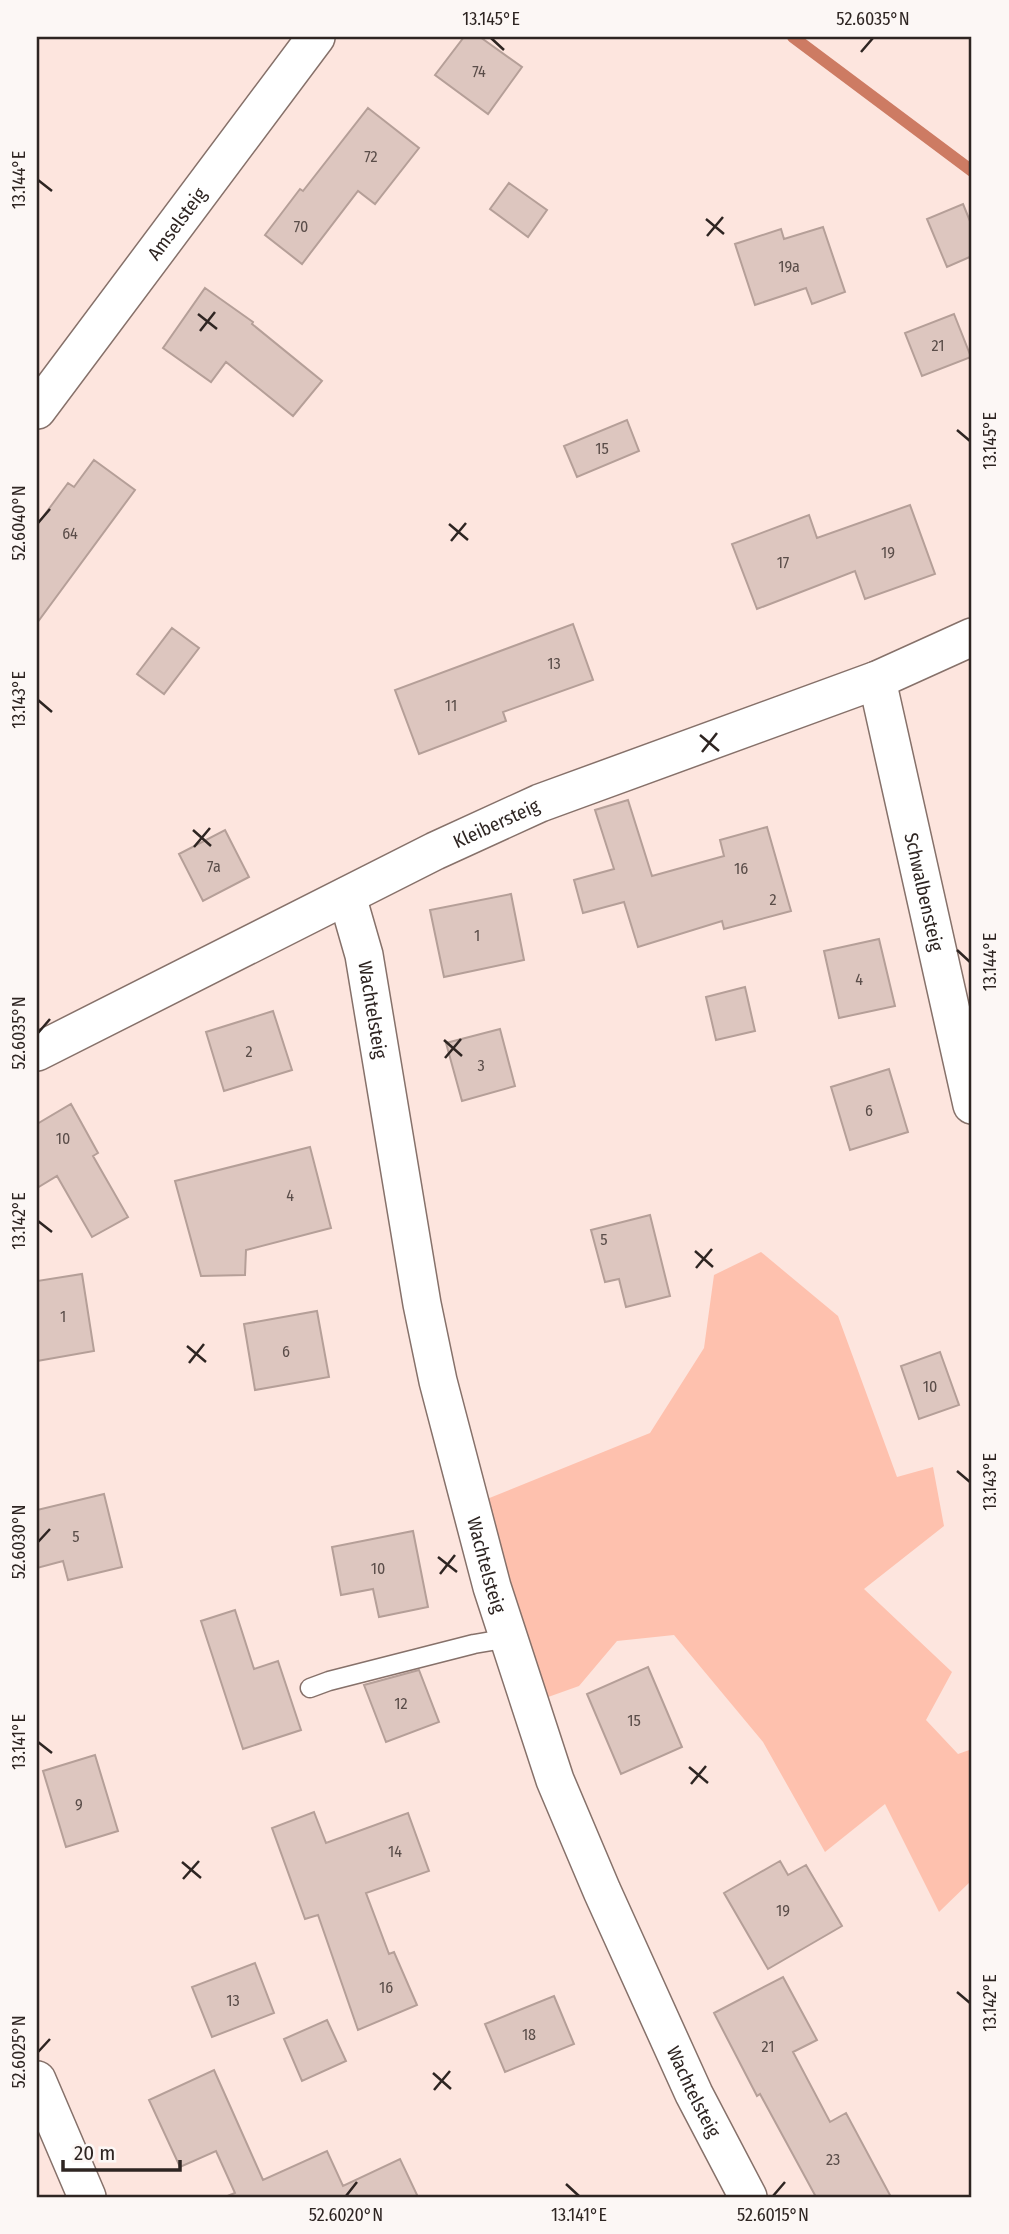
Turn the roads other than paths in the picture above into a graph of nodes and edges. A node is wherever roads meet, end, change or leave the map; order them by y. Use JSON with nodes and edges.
{"nodes":[{"id":1,"x":316,"y":37,"type":"edge"},
{"id":2,"x":37,"y":410,"type":"edge"},
{"id":3,"x":972,"y":637,"type":"edge"},
{"id":4,"x":877,"y":680,"type":"junction"},
{"id":5,"x":347,"y":896,"type":"junction"},
{"id":6,"x":37,"y":1052,"type":"edge"},
{"id":7,"x":972,"y":1105,"type":"edge"},
{"id":8,"x":509,"y":1637,"type":"junction"},
{"id":9,"x":310,"y":1688,"type":"dead end"},
{"id":10,"x":37,"y":2080,"type":"edge"},
{"id":11,"x":87,"y":2197,"type":"edge"},
{"id":12,"x":748,"y":2197,"type":"edge"}],
"edges":[{"from":1,"to":2,"type":"street","name":"Amselsteig"},
{"from":3,"to":4,"type":"street","name":"Kleibersteig"},
{"from":4,"to":5,"type":"street","name":"Kleibersteig"},
{"from":4,"to":7,"type":"street","name":"Schwalbensteig"},
{"from":5,"to":6,"type":"street","name":"Kleibersteig"},
{"from":5,"to":8,"type":"street","name":"Wachtelsteig"},
{"from":8,"to":9,"type":"lane"},
{"from":8,"to":12,"type":"street","name":"Wachtelsteig"},
{"from":10,"to":11,"type":"street"}]}
